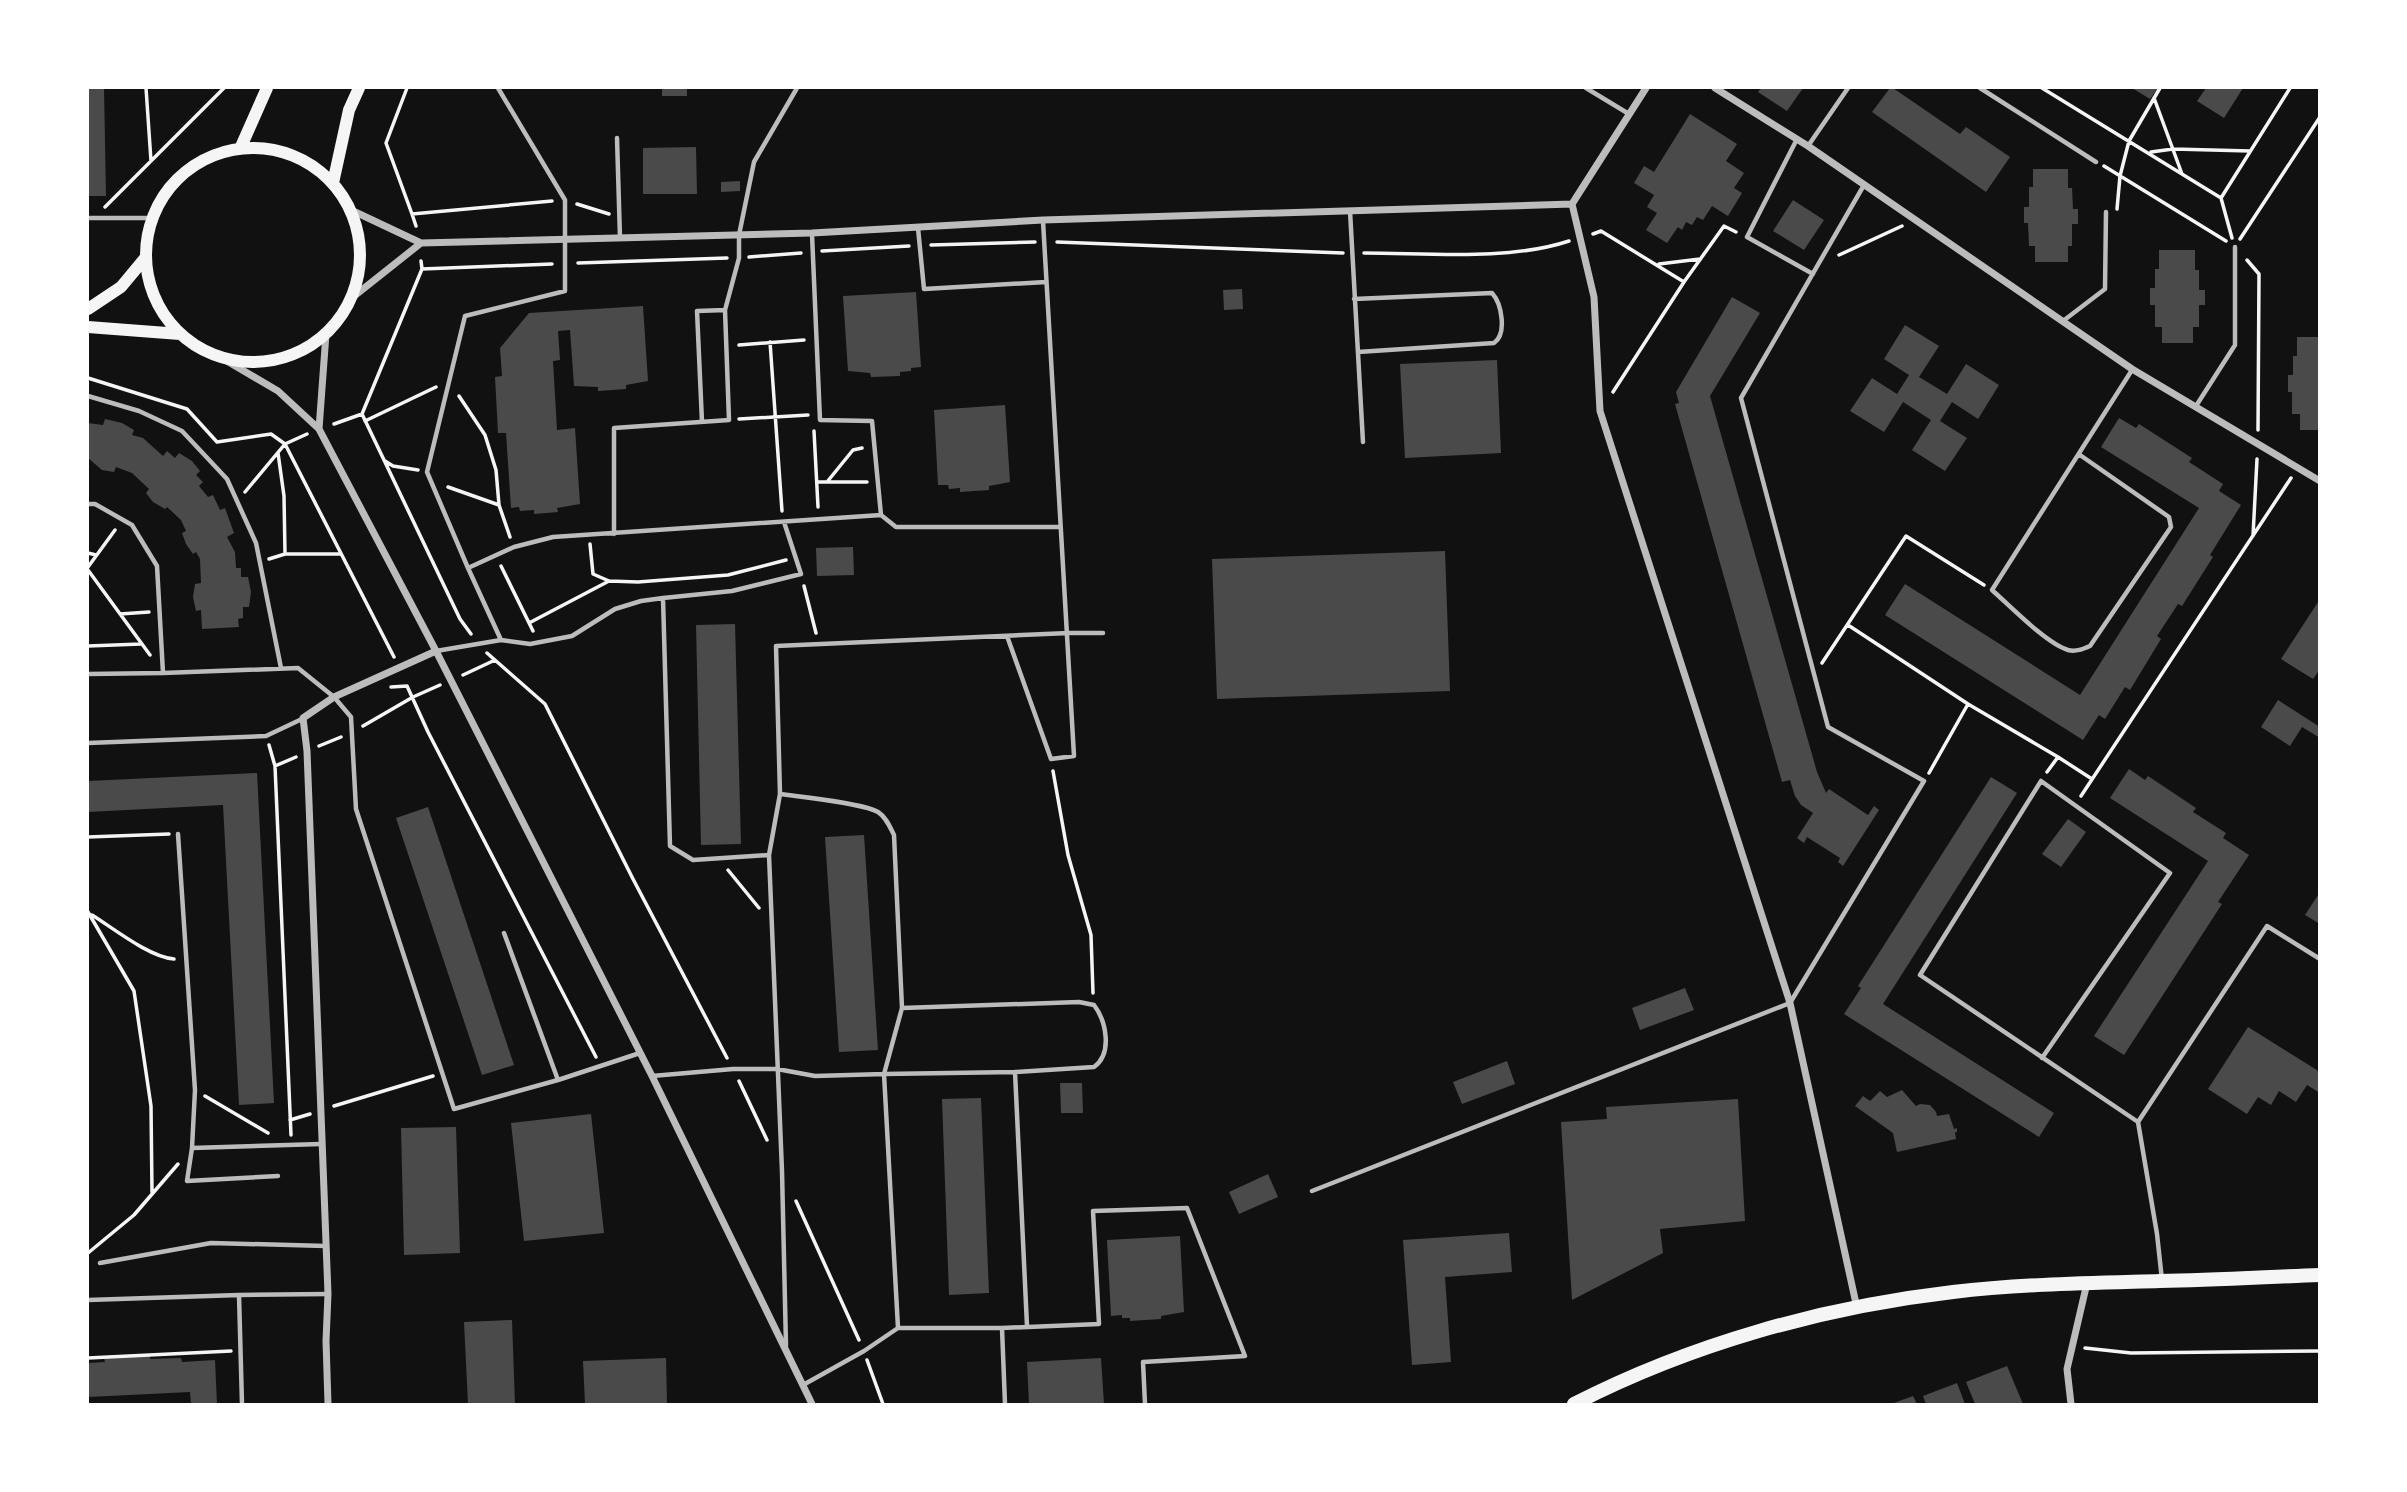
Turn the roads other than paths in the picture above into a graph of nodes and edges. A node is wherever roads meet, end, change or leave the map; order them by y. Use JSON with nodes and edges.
{"nodes":[{"id":1,"x":267,"y":88,"type":"edge"},
{"id":2,"x":359,"y":88,"type":"edge"},
{"id":3,"x":498,"y":88,"type":"edge"},
{"id":4,"x":797,"y":88,"type":"edge"},
{"id":5,"x":1586,"y":88,"type":"edge"},
{"id":6,"x":1646,"y":88,"type":"edge"},
{"id":7,"x":1715,"y":88,"type":"edge"},
{"id":8,"x":1848,"y":88,"type":"edge"},
{"id":9,"x":1980,"y":88,"type":"edge"},
{"id":10,"x":1629,"y":114,"type":"junction"},
{"id":11,"x":617,"y":138,"type":"dead end"},
{"id":12,"x":1797,"y":139,"type":"junction"},
{"id":13,"x":1808,"y":146,"type":"junction"},
{"id":14,"x":240,"y":149,"type":"junction"},
{"id":15,"x":2096,"y":162,"type":"road end"},
{"id":16,"x":333,"y":183,"type":"junction"},
{"id":17,"x":1864,"y":185,"type":"junction"},
{"id":18,"x":1572,"y":204,"type":"junction"},
{"id":19,"x":351,"y":210,"type":"junction"},
{"id":20,"x":1350,"y":211,"type":"junction"},
{"id":21,"x":2106,"y":212,"type":"road end"},
{"id":22,"x":88,"y":218,"type":"edge"},
{"id":23,"x":152,"y":218,"type":"junction"},
{"id":24,"x":1043,"y":220,"type":"junction"},
{"id":25,"x":918,"y":228,"type":"junction"},
{"id":26,"x":811,"y":233,"type":"junction"},
{"id":27,"x":739,"y":235,"type":"junction"},
{"id":28,"x":620,"y":238,"type":"junction"},
{"id":29,"x":567,"y":239,"type":"junction"},
{"id":30,"x":421,"y":243,"type":"junction"},
{"id":31,"x":2235,"y":247,"type":"road end"},
{"id":32,"x":146,"y":257,"type":"junction"},
{"id":33,"x":1813,"y":274,"type":"junction"},
{"id":34,"x":1046,"y":282,"type":"junction"},
{"id":35,"x":353,"y":297,"type":"junction"},
{"id":36,"x":1354,"y":299,"type":"junction"},
{"id":37,"x":88,"y":309,"type":"edge"},
{"id":38,"x":724,"y":310,"type":"junction"},
{"id":39,"x":2062,"y":322,"type":"junction"},
{"id":40,"x":88,"y":327,"type":"edge"},
{"id":41,"x":180,"y":334,"type":"junction"},
{"id":42,"x":326,"y":334,"type":"junction"},
{"id":43,"x":1358,"y":352,"type":"junction"},
{"id":44,"x":220,"y":358,"type":"junction"},
{"id":45,"x":2133,"y":369,"type":"junction"},
{"id":46,"x":88,"y":396,"type":"edge"},
{"id":47,"x":2196,"y":406,"type":"junction"},
{"id":48,"x":702,"y":422,"type":"junction"},
{"id":49,"x":319,"y":429,"type":"junction"},
{"id":50,"x":1363,"y":442,"type":"dead end"},
{"id":51,"x":2080,"y":455,"type":"junction"},
{"id":52,"x":2319,"y":481,"type":"edge"},
{"id":53,"x":88,"y":504,"type":"edge"},
{"id":54,"x":881,"y":515,"type":"junction"},
{"id":55,"x":784,"y":521,"type":"junction"},
{"id":56,"x":1059,"y":527,"type":"junction"},
{"id":57,"x":614,"y":534,"type":"junction"},
{"id":58,"x":468,"y":568,"type":"junction"},
{"id":59,"x":663,"y":598,"type":"junction"},
{"id":60,"x":1069,"y":633,"type":"junction"},
{"id":61,"x":1103,"y":633,"type":"dead end"},
{"id":62,"x":1007,"y":636,"type":"junction"},
{"id":63,"x":500,"y":640,"type":"junction"},
{"id":64,"x":436,"y":651,"type":"junction"},
{"id":65,"x":281,"y":668,"type":"junction"},
{"id":66,"x":163,"y":673,"type":"junction"},
{"id":67,"x":88,"y":674,"type":"edge"},
{"id":68,"x":334,"y":697,"type":"junction"},
{"id":69,"x":303,"y":718,"type":"junction"},
{"id":70,"x":88,"y":743,"type":"edge"},
{"id":71,"x":780,"y":794,"type":"junction"},
{"id":72,"x":178,"y":834,"type":"road end"},
{"id":73,"x":769,"y":855,"type":"junction"},
{"id":74,"x":504,"y":933,"type":"dead end"},
{"id":75,"x":2319,"y":959,"type":"edge"},
{"id":76,"x":1790,"y":1003,"type":"junction"},
{"id":77,"x":902,"y":1008,"type":"junction"},
{"id":78,"x":640,"y":1054,"type":"junction"},
{"id":79,"x":2042,"y":1058,"type":"junction"},
{"id":80,"x":777,"y":1069,"type":"junction"},
{"id":81,"x":1015,"y":1072,"type":"junction"},
{"id":82,"x":884,"y":1074,"type":"junction"},
{"id":83,"x":652,"y":1076,"type":"junction"},
{"id":84,"x":558,"y":1080,"type":"junction"},
{"id":85,"x":2138,"y":1122,"type":"junction"},
{"id":86,"x":322,"y":1143,"type":"junction"},
{"id":87,"x":192,"y":1148,"type":"junction"},
{"id":88,"x":278,"y":1176,"type":"dead end"},
{"id":89,"x":1312,"y":1191,"type":"dead end"},
{"id":90,"x":326,"y":1246,"type":"junction"},
{"id":91,"x":100,"y":1263,"type":"dead end"},
{"id":92,"x":2319,"y":1275,"type":"edge"},
{"id":93,"x":2162,"y":1281,"type":"junction"},
{"id":94,"x":2087,"y":1283,"type":"junction"},
{"id":95,"x":328,"y":1294,"type":"junction"},
{"id":96,"x":239,"y":1296,"type":"junction"},
{"id":97,"x":88,"y":1300,"type":"edge"},
{"id":98,"x":1857,"y":1308,"type":"junction"},
{"id":99,"x":1027,"y":1326,"type":"junction"},
{"id":100,"x":898,"y":1328,"type":"junction"},
{"id":101,"x":1002,"y":1328,"type":"junction"},
{"id":102,"x":786,"y":1354,"type":"junction"},
{"id":103,"x":802,"y":1386,"type":"junction"},
{"id":104,"x":242,"y":1405,"type":"edge"},
{"id":105,"x":328,"y":1405,"type":"edge"},
{"id":106,"x":812,"y":1405,"type":"edge"},
{"id":107,"x":1005,"y":1405,"type":"edge"},
{"id":108,"x":1145,"y":1405,"type":"edge"},
{"id":109,"x":1574,"y":1405,"type":"edge"},
{"id":110,"x":2071,"y":1405,"type":"edge"}],
"edges":[{"from":1,"to":14,"type":"main road"},
{"from":2,"to":16,"type":"main road"},
{"from":3,"to":29,"type":"lane"},
{"from":4,"to":27,"type":"lane"},
{"from":5,"to":10,"type":"lane"},
{"from":6,"to":10,"type":"street"},
{"from":7,"to":12,"type":"street"},
{"from":8,"to":13,"type":"lane"},
{"from":9,"to":15,"type":"lane"},
{"from":10,"to":18,"type":"street"},
{"from":11,"to":28,"type":"lane"},
{"from":12,"to":13,"type":"street"},
{"from":12,"to":33,"type":"lane"},
{"from":13,"to":17,"type":"street"},
{"from":14,"to":16,"type":"main road"},
{"from":14,"to":23,"type":"main road"},
{"from":16,"to":19,"type":"main road"},
{"from":17,"to":33,"type":"lane"},
{"from":17,"to":39,"type":"street"},
{"from":18,"to":20,"type":"street"},
{"from":18,"to":76,"type":"street"},
{"from":19,"to":30,"type":"street"},
{"from":19,"to":35,"type":"main road"},
{"from":20,"to":24,"type":"street"},
{"from":20,"to":36,"type":"lane"},
{"from":21,"to":39,"type":"lane"},
{"from":22,"to":23,"type":"lane"},
{"from":23,"to":32,"type":"main road"},
{"from":24,"to":25,"type":"street"},
{"from":24,"to":34,"type":"lane"},
{"from":25,"to":26,"type":"street"},
{"from":25,"to":34,"type":"lane"},
{"from":26,"to":27,"type":"street"},
{"from":26,"to":54,"type":"lane"},
{"from":27,"to":28,"type":"street"},
{"from":27,"to":38,"type":"lane"},
{"from":28,"to":29,"type":"street"},
{"from":29,"to":30,"type":"street"},
{"from":29,"to":58,"type":"lane"},
{"from":30,"to":35,"type":"street"},
{"from":31,"to":47,"type":"lane"},
{"from":32,"to":37,"type":"main road"},
{"from":32,"to":41,"type":"main road"},
{"from":33,"to":76,"type":"lane"},
{"from":34,"to":56,"type":"lane"},
{"from":35,"to":42,"type":"main road"},
{"from":36,"to":43,"type":"lane"},
{"from":36,"to":43,"type":"lane"},
{"from":38,"to":48,"type":"lane"},
{"from":38,"to":48,"type":"lane"},
{"from":39,"to":45,"type":"street"},
{"from":40,"to":41,"type":"main road"},
{"from":41,"to":44,"type":"main road"},
{"from":42,"to":44,"type":"main road"},
{"from":42,"to":49,"type":"street"},
{"from":43,"to":50,"type":"lane"},
{"from":44,"to":49,"type":"street"},
{"from":45,"to":47,"type":"street"},
{"from":45,"to":51,"type":"lane"},
{"from":46,"to":65,"type":"lane"},
{"from":47,"to":52,"type":"street"},
{"from":48,"to":57,"type":"lane"},
{"from":49,"to":64,"type":"street"},
{"from":51,"to":51,"type":"lane"},
{"from":53,"to":66,"type":"lane"},
{"from":54,"to":55,"type":"lane"},
{"from":54,"to":56,"type":"lane"},
{"from":55,"to":57,"type":"lane"},
{"from":55,"to":59,"type":"lane"},
{"from":56,"to":60,"type":"lane"},
{"from":57,"to":58,"type":"lane"},
{"from":58,"to":63,"type":"lane"},
{"from":59,"to":63,"type":"lane"},
{"from":59,"to":73,"type":"lane"},
{"from":60,"to":61,"type":"lane"},
{"from":60,"to":62,"type":"lane"},
{"from":60,"to":62,"type":"lane"},
{"from":62,"to":71,"type":"lane"},
{"from":63,"to":64,"type":"lane"},
{"from":64,"to":68,"type":"street"},
{"from":64,"to":78,"type":"street"},
{"from":65,"to":66,"type":"lane"},
{"from":65,"to":68,"type":"lane"},
{"from":66,"to":67,"type":"lane"},
{"from":68,"to":69,"type":"street"},
{"from":68,"to":84,"type":"lane"},
{"from":69,"to":70,"type":"lane"},
{"from":69,"to":86,"type":"street"},
{"from":71,"to":73,"type":"lane"},
{"from":71,"to":77,"type":"lane"},
{"from":72,"to":87,"type":"lane"},
{"from":73,"to":80,"type":"lane"},
{"from":74,"to":84,"type":"lane"},
{"from":75,"to":85,"type":"lane"},
{"from":76,"to":89,"type":"lane"},
{"from":76,"to":98,"type":"street"},
{"from":77,"to":81,"type":"lane"},
{"from":77,"to":82,"type":"lane"},
{"from":78,"to":83,"type":"street"},
{"from":78,"to":84,"type":"lane"},
{"from":79,"to":79,"type":"lane"},
{"from":79,"to":85,"type":"lane"},
{"from":80,"to":82,"type":"lane"},
{"from":80,"to":83,"type":"lane"},
{"from":80,"to":102,"type":"lane"},
{"from":81,"to":82,"type":"lane"},
{"from":81,"to":99,"type":"lane"},
{"from":82,"to":100,"type":"lane"},
{"from":83,"to":102,"type":"street"},
{"from":85,"to":93,"type":"lane"},
{"from":86,"to":87,"type":"lane"},
{"from":86,"to":90,"type":"street"},
{"from":87,"to":88,"type":"lane"},
{"from":90,"to":91,"type":"lane"},
{"from":90,"to":95,"type":"street"},
{"from":92,"to":93,"type":"main road"},
{"from":93,"to":94,"type":"main road"},
{"from":94,"to":98,"type":"main road"},
{"from":94,"to":110,"type":"street"},
{"from":95,"to":96,"type":"lane"},
{"from":95,"to":105,"type":"street"},
{"from":96,"to":97,"type":"lane"},
{"from":96,"to":104,"type":"lane"},
{"from":98,"to":109,"type":"main road"},
{"from":99,"to":101,"type":"lane"},
{"from":99,"to":108,"type":"lane"},
{"from":100,"to":101,"type":"lane"},
{"from":100,"to":103,"type":"lane"},
{"from":101,"to":107,"type":"lane"},
{"from":102,"to":103,"type":"street"},
{"from":103,"to":106,"type":"street"}]}
